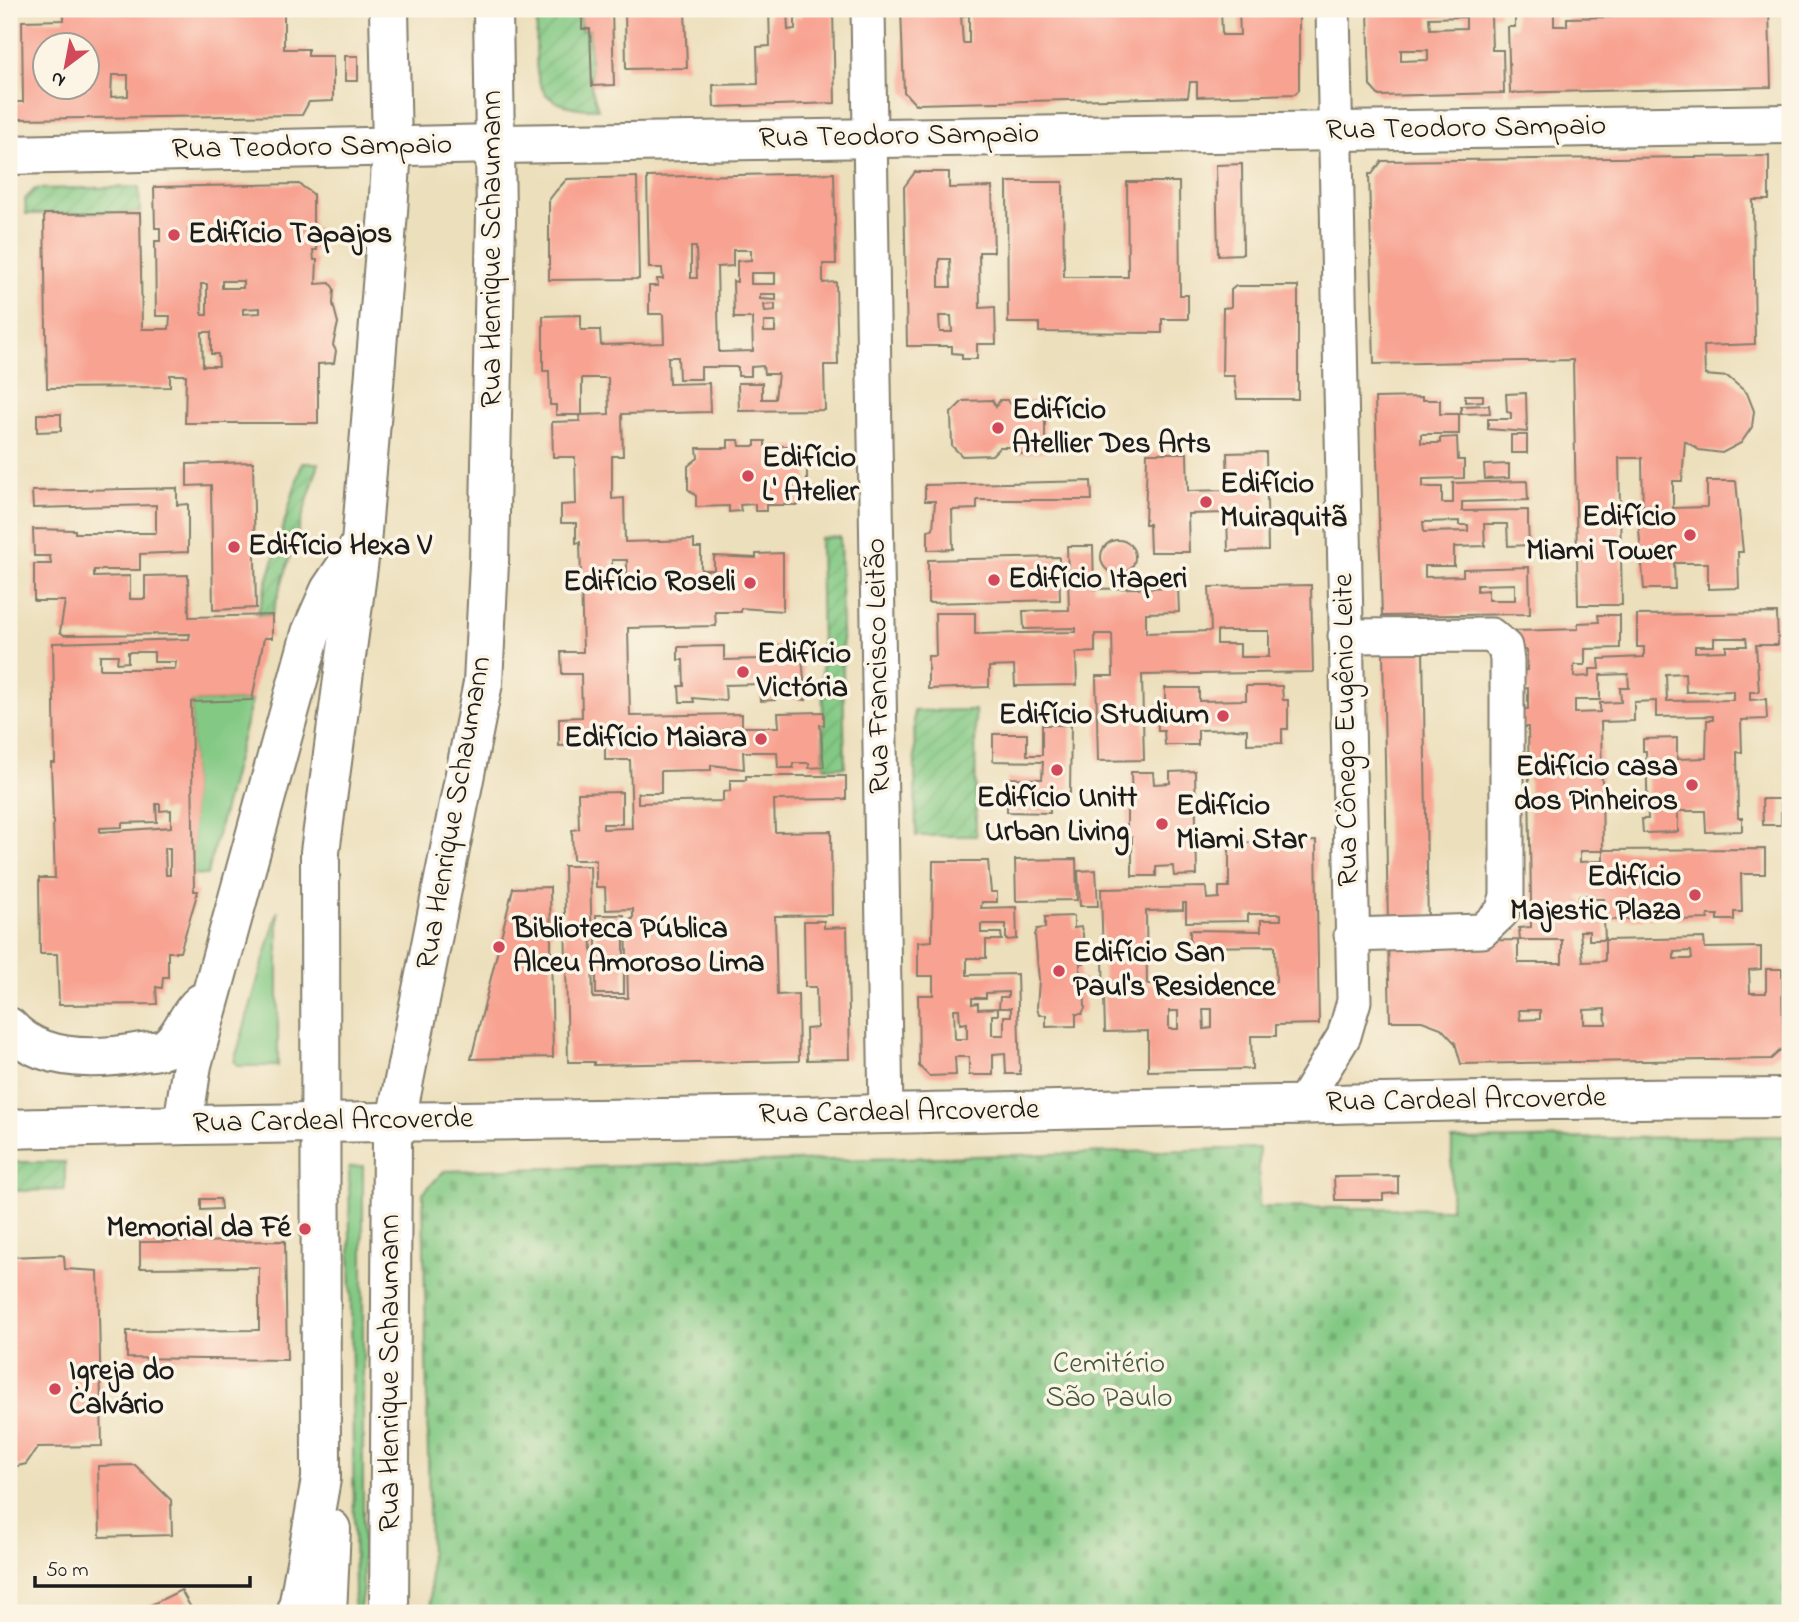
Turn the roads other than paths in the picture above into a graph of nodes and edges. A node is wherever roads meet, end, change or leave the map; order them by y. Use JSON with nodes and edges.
{"nodes":[{"id":1,"x":389,"y":9,"type":"edge"},
{"id":2,"x":493,"y":9,"type":"edge"},
{"id":3,"x":869,"y":9,"type":"edge"},
{"id":4,"x":1333,"y":9,"type":"edge"},
{"id":5,"x":1780,"y":124,"type":"edge"},
{"id":6,"x":1335,"y":131,"type":"junction"},
{"id":7,"x":872,"y":138,"type":"junction"},
{"id":8,"x":495,"y":144,"type":"junction"},
{"id":9,"x":392,"y":147,"type":"junction"},
{"id":10,"x":9,"y":155,"type":"edge"},
{"id":11,"x":361,"y":544,"type":"junction"},
{"id":12,"x":1345,"y":636,"type":"junction"},
{"id":13,"x":1351,"y":935,"type":"junction"},
{"id":14,"x":211,"y":995,"type":"junction"},
{"id":15,"x":9,"y":1027,"type":"edge"},
{"id":16,"x":1790,"y":1098,"type":"edge"},
{"id":17,"x":1303,"y":1103,"type":"junction"},
{"id":18,"x":886,"y":1114,"type":"junction"},
{"id":19,"x":394,"y":1120,"type":"junction"},
{"id":20,"x":321,"y":1121,"type":"junction"},
{"id":21,"x":183,"y":1124,"type":"junction"},
{"id":22,"x":9,"y":1129,"type":"edge"},
{"id":23,"x":321,"y":1479,"type":"junction"},
{"id":24,"x":390,"y":1610,"type":"edge"},
{"id":25,"x":298,"y":1613,"type":"edge"},
{"id":26,"x":327,"y":1613,"type":"edge"}],
"edges":[{"from":1,"to":9,"type":"main road"},
{"from":2,"to":8,"type":"main road","name":"Rua Henrique Schaumann"},
{"from":3,"to":7,"type":"street","name":"Rua Francisco Leitão"},
{"from":4,"to":6,"type":"street","name":"Rua Cônego Eugênio Leite"},
{"from":5,"to":6,"type":"main road","name":"Rua Teodoro Sampaio"},
{"from":6,"to":7,"type":"main road","name":"Rua Teodoro Sampaio"},
{"from":6,"to":12,"type":"street","name":"Rua Cônego Eugênio Leite"},
{"from":7,"to":8,"type":"main road","name":"Rua Teodoro Sampaio"},
{"from":7,"to":18,"type":"street","name":"Rua Francisco Leitão"},
{"from":8,"to":9,"type":"main road","name":"Rua Teodoro Sampaio"},
{"from":8,"to":19,"type":"main road","name":"Rua Henrique Schaumann"},
{"from":9,"to":10,"type":"main road","name":"Rua Teodoro Sampaio"},
{"from":9,"to":11,"type":"main road"},
{"from":11,"to":14,"type":"main road"},
{"from":11,"to":20,"type":"main road"},
{"from":12,"to":13,"type":"street","name":"Rua Cônego Eugênio Leite"},
{"from":12,"to":13,"type":"street"},
{"from":13,"to":17,"type":"street","name":"Rua Cônego Eugênio Leite"},
{"from":14,"to":15,"type":"main road"},
{"from":14,"to":21,"type":"main road"},
{"from":16,"to":17,"type":"main road","name":"Rua Cardeal Arcoverde"},
{"from":17,"to":18,"type":"main road","name":"Rua Cardeal Arcoverde"},
{"from":18,"to":19,"type":"main road","name":"Rua Cardeal Arcoverde"},
{"from":19,"to":20,"type":"main road","name":"Rua Cardeal Arcoverde"},
{"from":19,"to":24,"type":"main road","name":"Rua Henrique Schaumann"},
{"from":20,"to":21,"type":"main road","name":"Rua Cardeal Arcoverde"},
{"from":20,"to":23,"type":"main road"},
{"from":21,"to":22,"type":"main road","name":"Rua Cardeal Arcoverde"},
{"from":23,"to":25,"type":"main road"},
{"from":23,"to":26,"type":"main road"}]}
